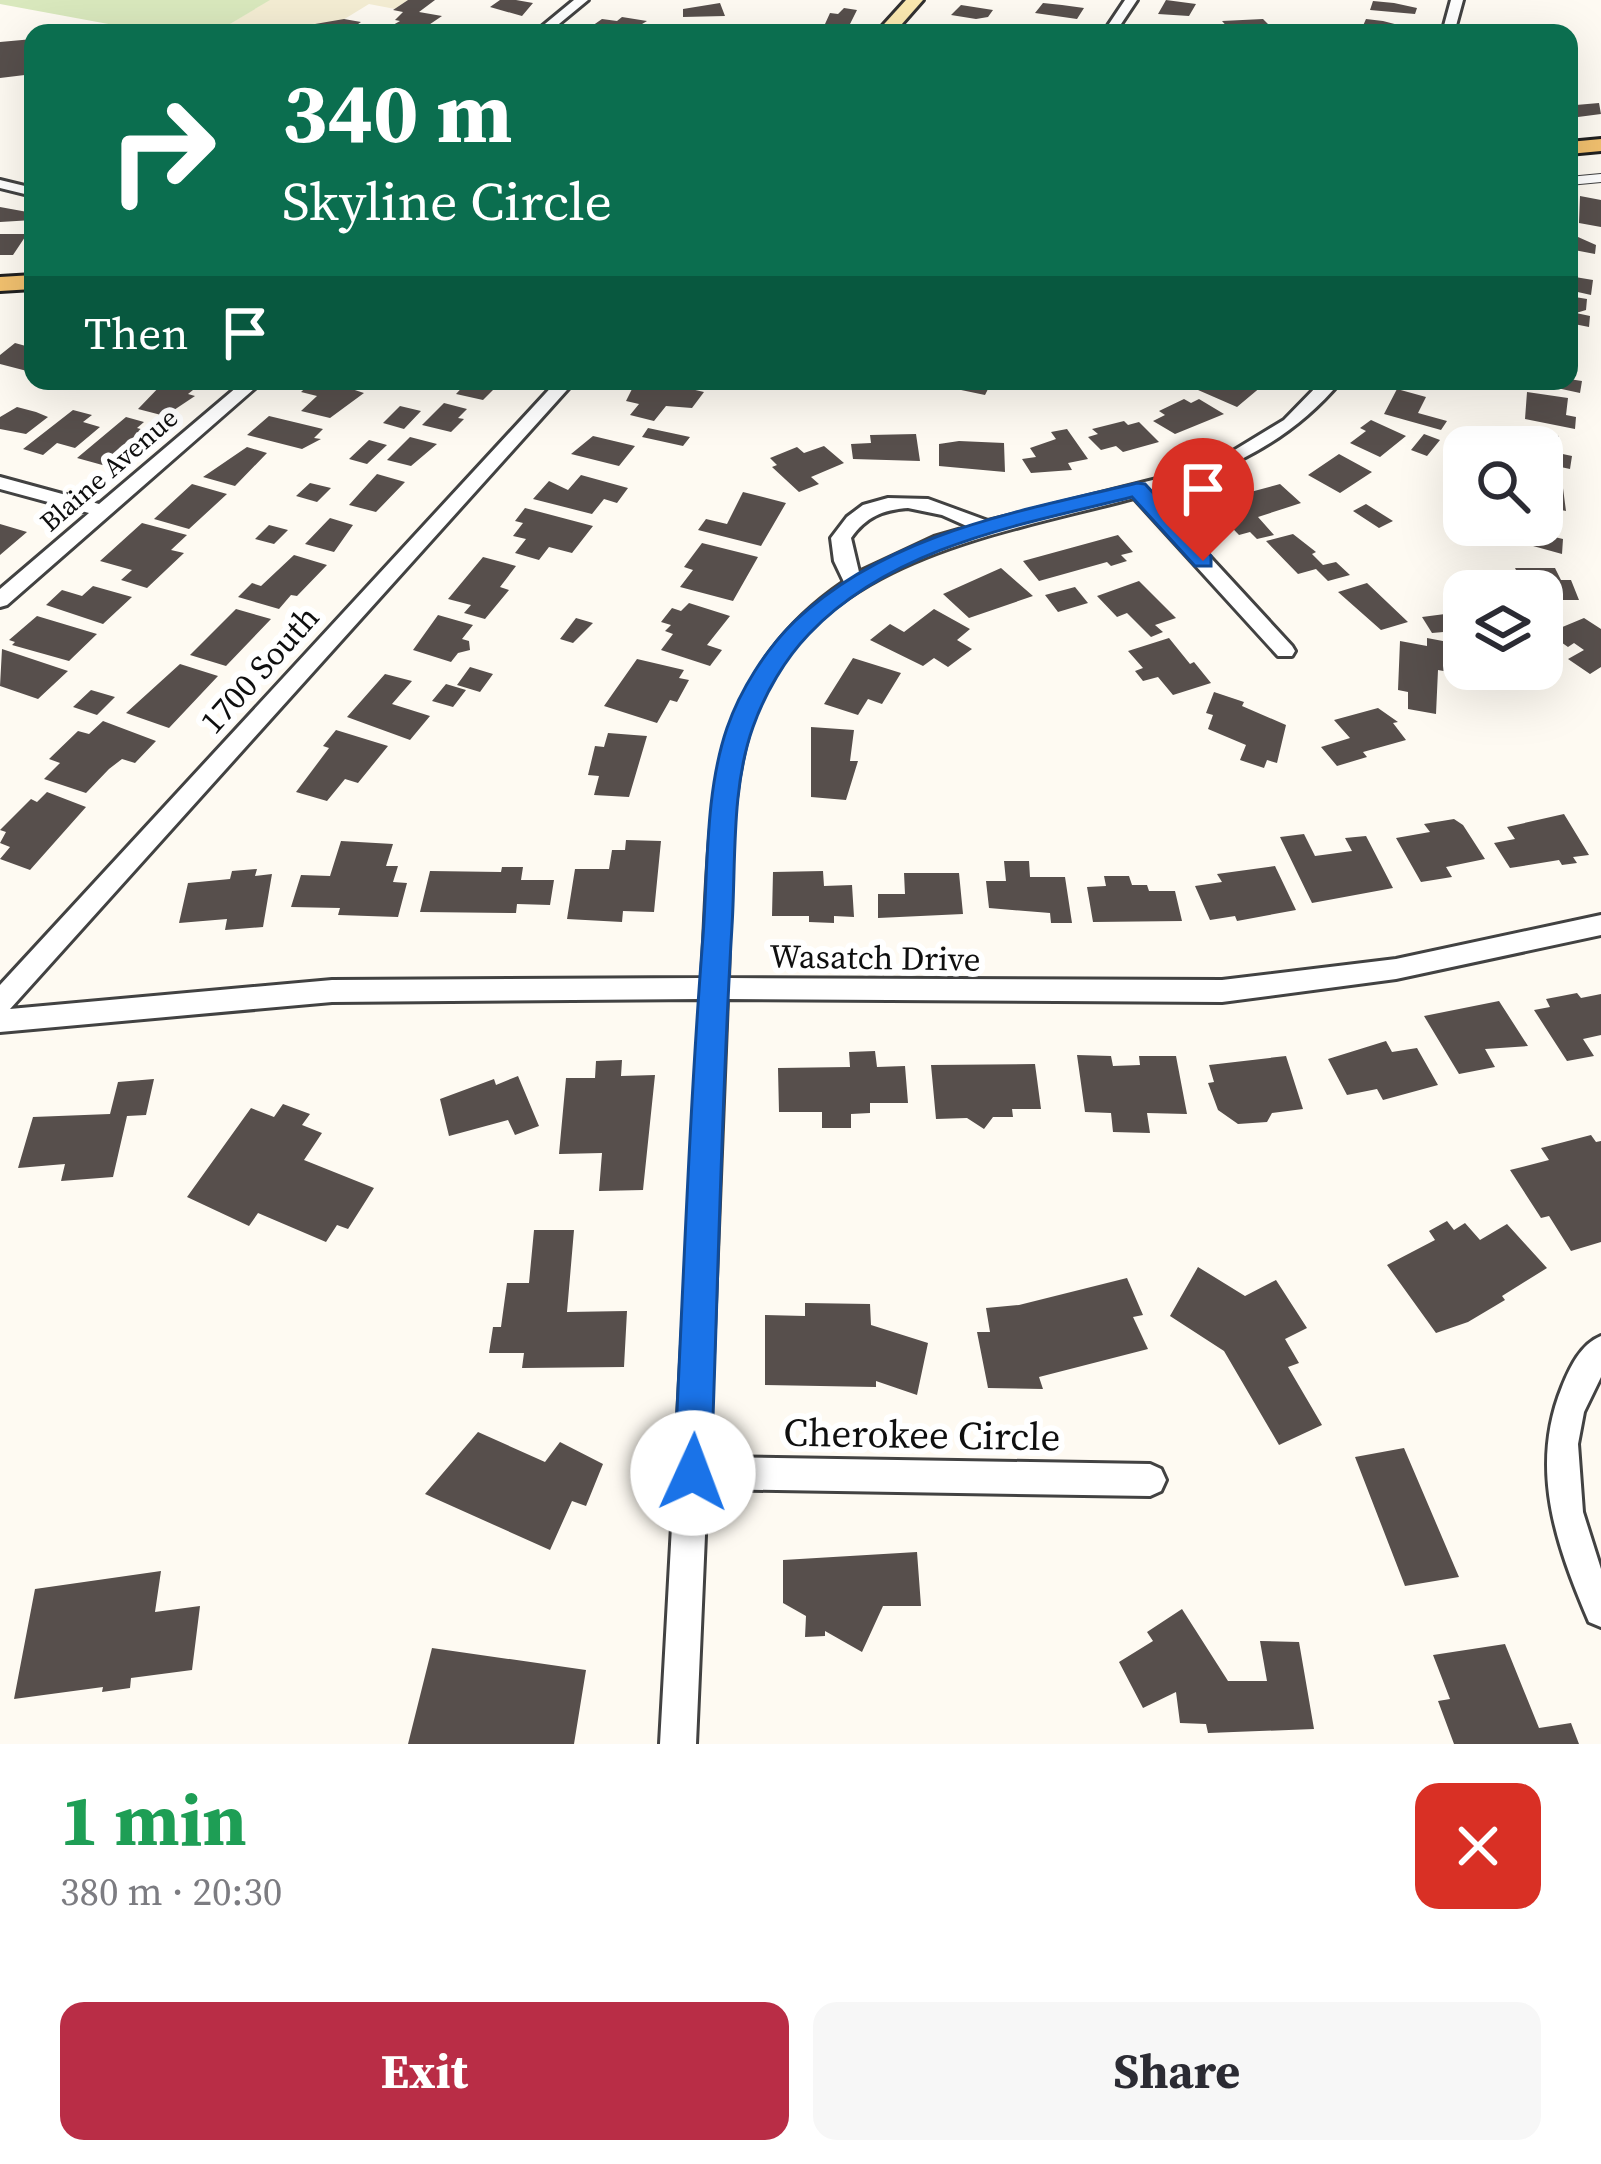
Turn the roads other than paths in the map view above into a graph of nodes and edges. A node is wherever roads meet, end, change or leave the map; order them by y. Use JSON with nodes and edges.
{"nodes":[{"id":1,"x":583,"y":0,"type":"edge"},
{"id":2,"x":915,"y":0,"type":"edge"},
{"id":3,"x":552,"y":24,"type":"edge"},
{"id":4,"x":893,"y":24,"type":"edge"},
{"id":5,"x":244,"y":390,"type":"edge"},
{"id":6,"x":558,"y":390,"type":"edge"},
{"id":7,"x":1324,"y":390,"type":"edge"},
{"id":8,"x":0,"y":483,"type":"edge"},
{"id":9,"x":1137,"y":489,"type":"junction"},
{"id":10,"x":102,"y":512,"type":"junction"},
{"id":11,"x":985,"y":527,"type":"junction"},
{"id":12,"x":855,"y":584,"type":"junction"},
{"id":13,"x":0,"y":600,"type":"edge"},
{"id":14,"x":1285,"y":651,"type":"dead end"},
{"id":15,"x":1601,"y":925,"type":"edge"},
{"id":16,"x":714,"y":988,"type":"junction"},
{"id":17,"x":0,"y":1002,"type":"edge"},
{"id":18,"x":0,"y":1021,"type":"edge"},
{"id":19,"x":1601,"y":1351,"type":"edge"},
{"id":20,"x":693,"y":1473,"type":"junction"},
{"id":21,"x":1150,"y":1480,"type":"dead end"},
{"id":22,"x":1601,"y":1610,"type":"edge"},
{"id":23,"x":678,"y":1744,"type":"edge"}],
"edges":[{"from":1,"to":3,"type":"street"},
{"from":2,"to":4,"type":"street"},
{"from":5,"to":10,"type":"street","name":"Blaine Avenue"},
{"from":6,"to":17,"type":"street","name":"1700 South"},
{"from":7,"to":9,"type":"street"},
{"from":8,"to":10,"type":"street"},
{"from":9,"to":11,"type":"street"},
{"from":9,"to":14,"type":"street"},
{"from":10,"to":13,"type":"street","name":"Blaine Avenue"},
{"from":11,"to":12,"type":"street"},
{"from":11,"to":12,"type":"street"},
{"from":12,"to":16,"type":"street"},
{"from":15,"to":16,"type":"street","name":"Wasatch Drive"},
{"from":16,"to":18,"type":"street","name":"Wasatch Drive"},
{"from":16,"to":20,"type":"street"},
{"from":19,"to":22,"type":"street"},
{"from":20,"to":21,"type":"street","name":"Cherokee Circle"},
{"from":20,"to":23,"type":"street"}]}
